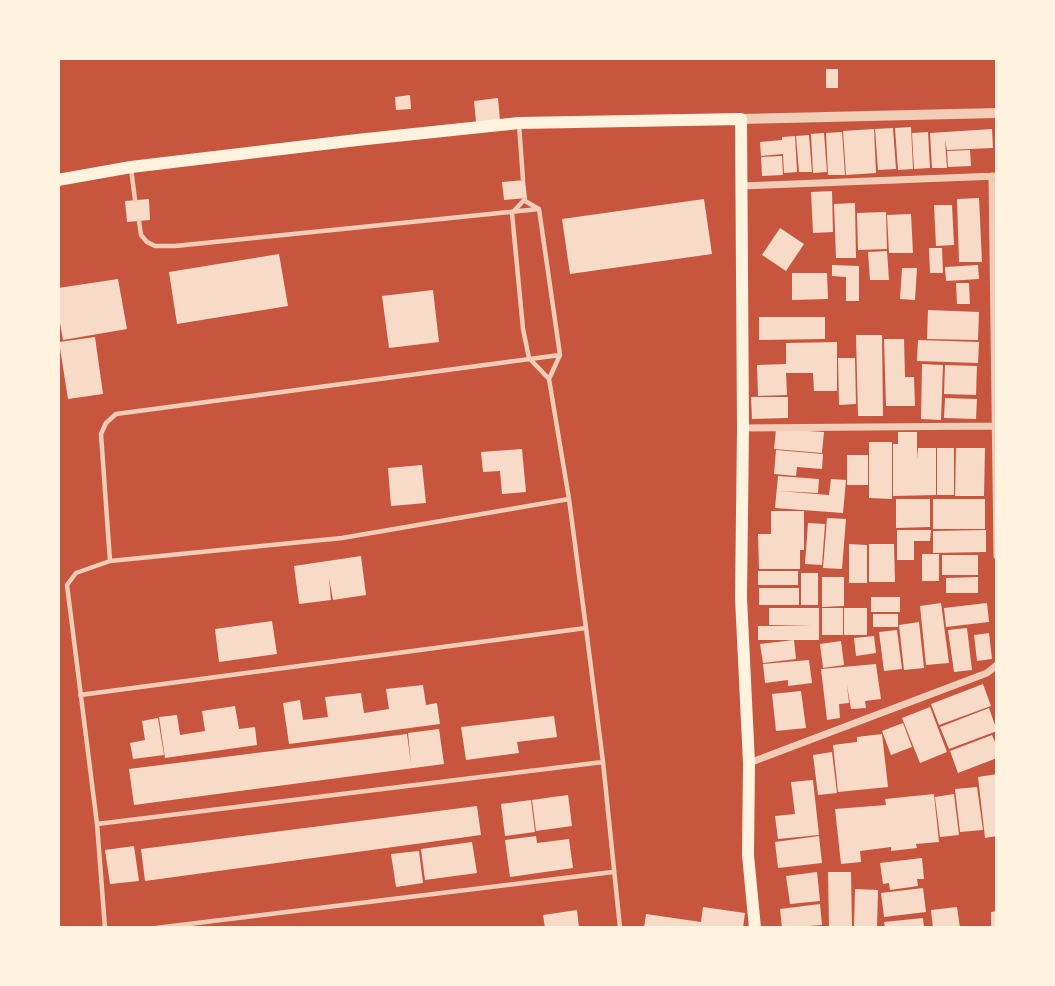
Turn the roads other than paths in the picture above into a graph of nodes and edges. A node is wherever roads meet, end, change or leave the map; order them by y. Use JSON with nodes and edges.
{"nodes":[{"id":1,"x":997,"y":113,"type":"edge"},
{"id":2,"x":741,"y":120,"type":"junction"},
{"id":3,"x":519,"y":123,"type":"junction"},
{"id":4,"x":131,"y":167,"type":"junction"},
{"id":5,"x":995,"y":176,"type":"edge"},
{"id":6,"x":58,"y":180,"type":"edge"},
{"id":7,"x":523,"y":180,"type":"dead end"},
{"id":8,"x":742,"y":186,"type":"junction"},
{"id":9,"x":135,"y":200,"type":"dead end"},
{"id":10,"x":539,"y":209,"type":"junction"},
{"id":11,"x":512,"y":213,"type":"junction"},
{"id":12,"x":139,"y":221,"type":"dead end"},
{"id":13,"x":560,"y":355,"type":"junction"},
{"id":14,"x":529,"y":358,"type":"junction"},
{"id":15,"x":549,"y":379,"type":"junction"},
{"id":16,"x":996,"y":426,"type":"edge"},
{"id":17,"x":743,"y":428,"type":"junction"},
{"id":18,"x":569,"y":499,"type":"junction"},
{"id":19,"x":997,"y":556,"type":"edge"},
{"id":20,"x":110,"y":561,"type":"junction"},
{"id":21,"x":586,"y":628,"type":"junction"},
{"id":22,"x":997,"y":665,"type":"edge"},
{"id":23,"x":80,"y":695,"type":"junction"},
{"id":24,"x":603,"y":762,"type":"junction"},
{"id":25,"x":749,"y":763,"type":"junction"},
{"id":26,"x":97,"y":824,"type":"junction"},
{"id":27,"x":613,"y":872,"type":"junction"},
{"id":28,"x":105,"y":928,"type":"edge"},
{"id":29,"x":156,"y":928,"type":"edge"},
{"id":30,"x":620,"y":928,"type":"edge"},
{"id":31,"x":755,"y":928,"type":"edge"}],
"edges":[{"from":1,"to":2,"type":"street"},
{"from":2,"to":3,"type":"main road"},
{"from":2,"to":8,"type":"main road"},
{"from":3,"to":4,"type":"main road"},
{"from":3,"to":7,"type":"lane"},
{"from":4,"to":6,"type":"main road"},
{"from":4,"to":9,"type":"lane"},
{"from":5,"to":8,"type":"street"},
{"from":5,"to":16,"type":"street"},
{"from":8,"to":17,"type":"main road"},
{"from":10,"to":11,"type":"lane"},
{"from":10,"to":11,"type":"lane"},
{"from":10,"to":13,"type":"lane"},
{"from":11,"to":12,"type":"lane"},
{"from":11,"to":14,"type":"lane"},
{"from":13,"to":14,"type":"lane"},
{"from":13,"to":15,"type":"lane"},
{"from":14,"to":15,"type":"lane"},
{"from":14,"to":20,"type":"lane"},
{"from":15,"to":18,"type":"lane"},
{"from":16,"to":17,"type":"street"},
{"from":16,"to":19,"type":"street"},
{"from":17,"to":25,"type":"main road"},
{"from":18,"to":20,"type":"lane"},
{"from":18,"to":21,"type":"lane"},
{"from":20,"to":23,"type":"lane"},
{"from":21,"to":23,"type":"lane"},
{"from":21,"to":24,"type":"lane"},
{"from":22,"to":25,"type":"street"},
{"from":23,"to":26,"type":"lane"},
{"from":24,"to":26,"type":"lane"},
{"from":24,"to":27,"type":"lane"},
{"from":25,"to":31,"type":"main road"},
{"from":26,"to":28,"type":"lane"},
{"from":27,"to":29,"type":"lane"},
{"from":27,"to":30,"type":"lane"}]}
